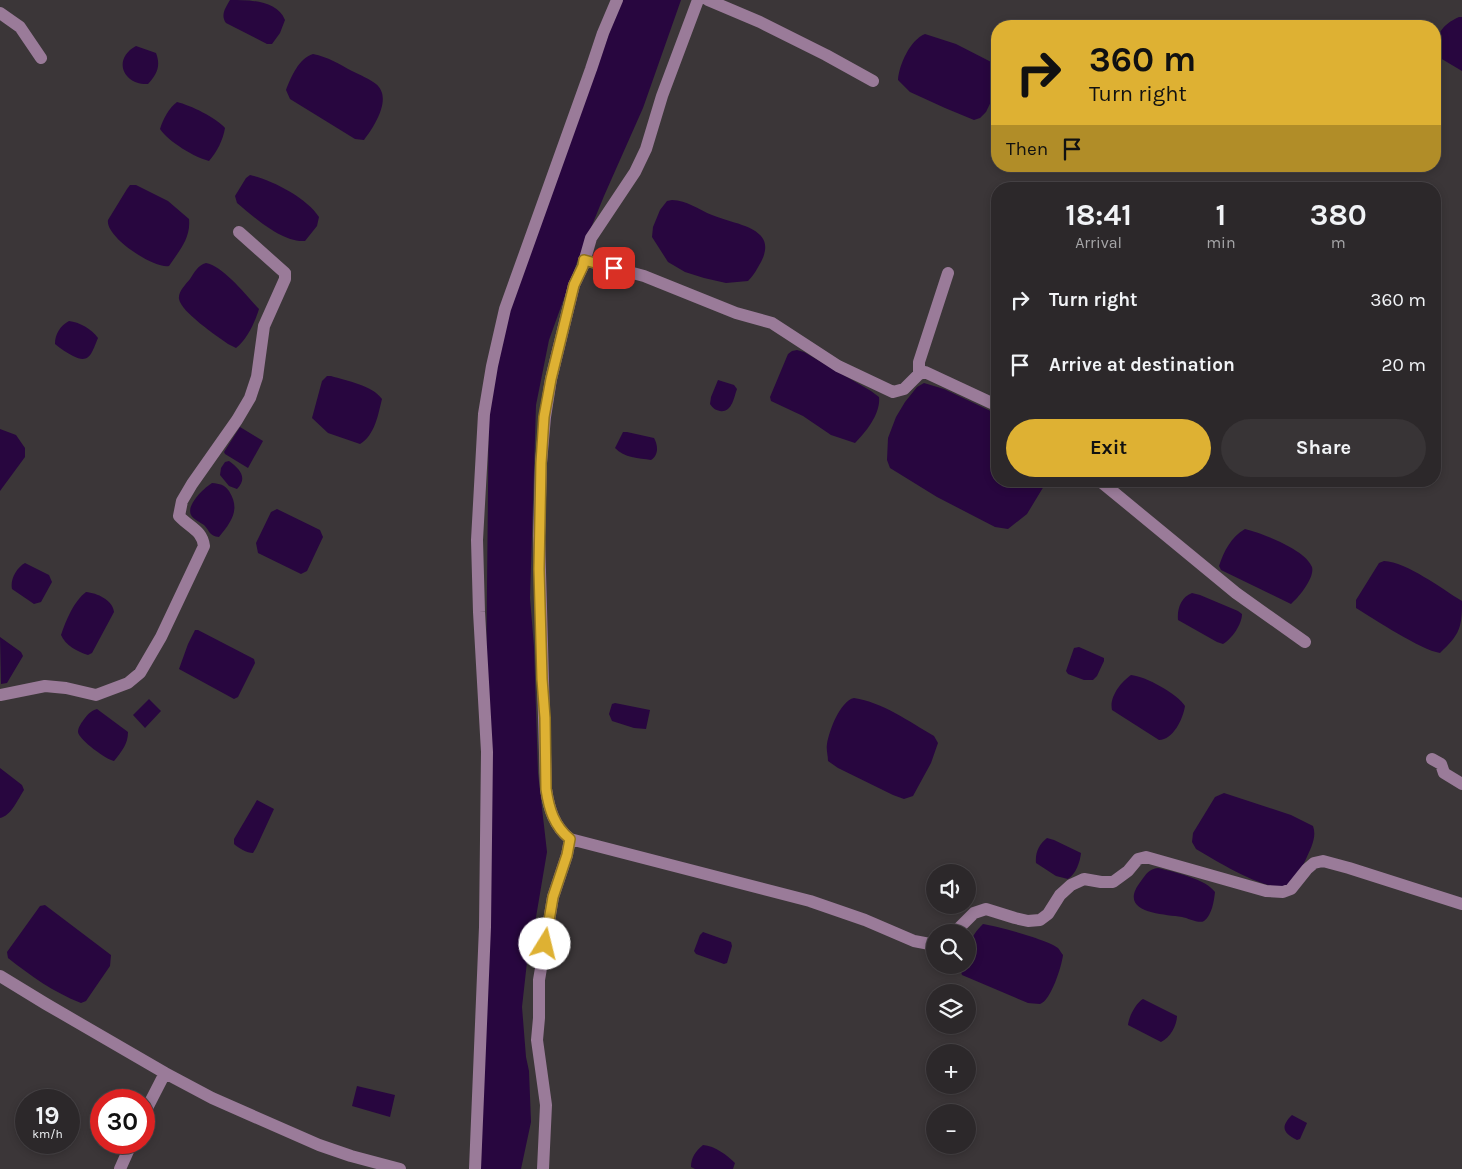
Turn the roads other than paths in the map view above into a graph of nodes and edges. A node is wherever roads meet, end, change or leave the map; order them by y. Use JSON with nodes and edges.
{"nodes":[{"id":1,"x":617,"y":0,"type":"edge"},
{"id":2,"x":698,"y":0,"type":"edge"},
{"id":3,"x":708,"y":0,"type":"edge"},
{"id":4,"x":0,"y":13,"type":"edge"},
{"id":5,"x":42,"y":58,"type":"dead end"},
{"id":6,"x":874,"y":81,"type":"dead end"},
{"id":7,"x":239,"y":232,"type":"dead end"},
{"id":8,"x":584,"y":260,"type":"junction"},
{"id":9,"x":948,"y":273,"type":"dead end"},
{"id":10,"x":919,"y":374,"type":"junction"},
{"id":11,"x":991,"y":403,"type":"edge"},
{"id":12,"x":1107,"y":487,"type":"edge"},
{"id":13,"x":1305,"y":642,"type":"dead end"},
{"id":14,"x":0,"y":695,"type":"edge"},
{"id":15,"x":1432,"y":759,"type":"dead end"},
{"id":16,"x":1462,"y":784,"type":"edge"},
{"id":17,"x":570,"y":839,"type":"junction"},
{"id":18,"x":1462,"y":904,"type":"edge"},
{"id":19,"x":963,"y":924,"type":"edge"},
{"id":20,"x":926,"y":943,"type":"edge"},
{"id":21,"x":0,"y":976,"type":"edge"},
{"id":22,"x":164,"y":1073,"type":"junction"},
{"id":23,"x":155,"y":1091,"type":"edge"},
{"id":24,"x":127,"y":1154,"type":"edge"},
{"id":25,"x":120,"y":1169,"type":"edge"},
{"id":26,"x":400,"y":1169,"type":"edge"},
{"id":27,"x":475,"y":1169,"type":"edge"},
{"id":28,"x":543,"y":1169,"type":"edge"}],
"edges":[{"from":1,"to":27,"type":"street"},
{"from":2,"to":8,"type":"street"},
{"from":3,"to":6,"type":"street"},
{"from":4,"to":5,"type":"street"},
{"from":7,"to":14,"type":"street"},
{"from":8,"to":10,"type":"street"},
{"from":8,"to":17,"type":"street"},
{"from":9,"to":10,"type":"street"},
{"from":10,"to":11,"type":"street"},
{"from":12,"to":13,"type":"street"},
{"from":15,"to":16,"type":"street"},
{"from":17,"to":20,"type":"street"},
{"from":17,"to":28,"type":"street"},
{"from":18,"to":19,"type":"street"},
{"from":21,"to":22,"type":"street"},
{"from":22,"to":23,"type":"street"},
{"from":22,"to":26,"type":"street"},
{"from":24,"to":25,"type":"street"}]}
